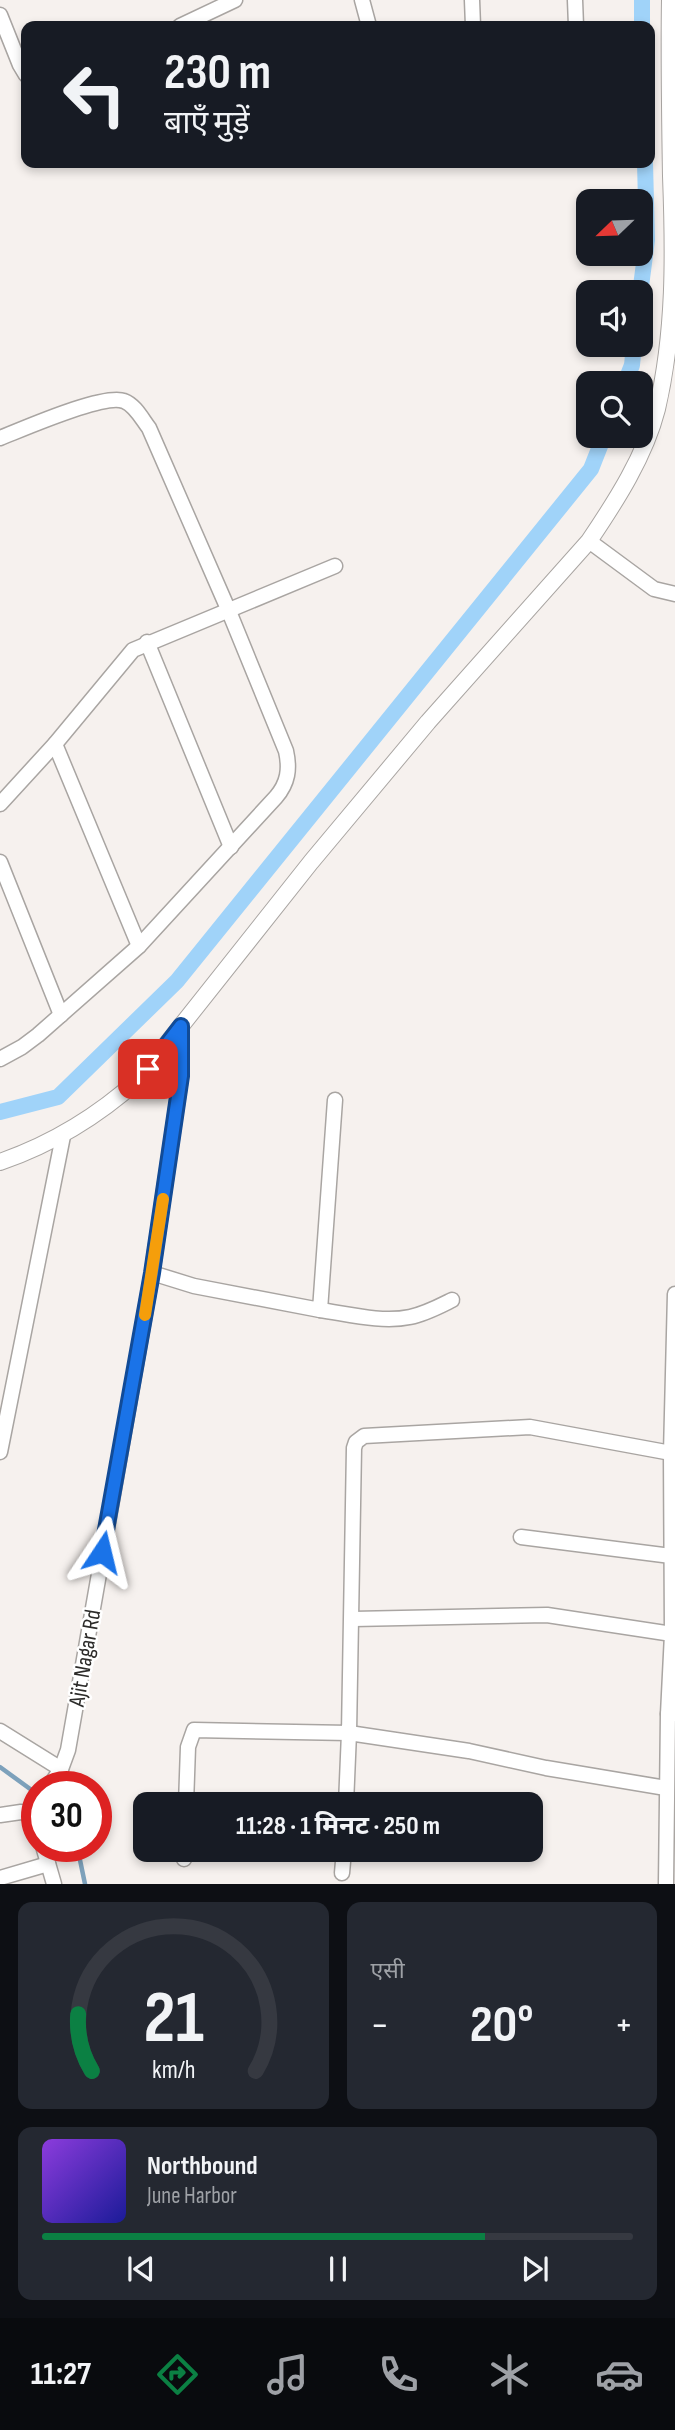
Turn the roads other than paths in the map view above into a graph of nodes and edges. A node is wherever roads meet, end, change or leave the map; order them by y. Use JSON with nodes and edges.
{"nodes":[{"id":1,"x":235,"y":0,"type":"edge"},
{"id":2,"x":362,"y":0,"type":"edge"},
{"id":3,"x":472,"y":0,"type":"edge"},
{"id":4,"x":575,"y":0,"type":"edge"},
{"id":5,"x":670,"y":0,"type":"edge"},
{"id":6,"x":0,"y":15,"type":"edge"},
{"id":7,"x":191,"y":21,"type":"edge"},
{"id":8,"x":368,"y":21,"type":"edge"},
{"id":9,"x":473,"y":21,"type":"edge"},
{"id":10,"x":576,"y":21,"type":"edge"},
{"id":11,"x":21,"y":67,"type":"edge"},
{"id":12,"x":0,"y":438,"type":"edge"},
{"id":13,"x":589,"y":541,"type":"junction"},
{"id":14,"x":335,"y":566,"type":"dead end"},
{"id":15,"x":675,"y":594,"type":"edge"},
{"id":16,"x":228,"y":609,"type":"junction"},
{"id":17,"x":147,"y":642,"type":"junction"},
{"id":18,"x":55,"y":744,"type":"junction"},
{"id":19,"x":0,"y":804,"type":"edge"},
{"id":20,"x":231,"y":847,"type":"junction"},
{"id":21,"x":0,"y":862,"type":"edge"},
{"id":22,"x":139,"y":946,"type":"junction"},
{"id":23,"x":61,"y":1015,"type":"junction"},
{"id":24,"x":181,"y":1026,"type":"junction"},
{"id":25,"x":0,"y":1059,"type":"edge"},
{"id":26,"x":335,"y":1100,"type":"dead end"},
{"id":27,"x":63,"y":1136,"type":"junction"},
{"id":28,"x":0,"y":1162,"type":"edge"},
{"id":29,"x":152,"y":1273,"type":"junction"},
{"id":30,"x":675,"y":1294,"type":"edge"},
{"id":31,"x":452,"y":1300,"type":"dead end"},
{"id":32,"x":320,"y":1310,"type":"junction"},
{"id":33,"x":0,"y":1452,"type":"edge"},
{"id":34,"x":671,"y":1452,"type":"junction"},
{"id":35,"x":521,"y":1537,"type":"dead end"},
{"id":36,"x":671,"y":1556,"type":"junction"},
{"id":37,"x":353,"y":1619,"type":"junction"},
{"id":38,"x":672,"y":1634,"type":"junction"},
{"id":39,"x":672,"y":1714,"type":"edge"},
{"id":40,"x":0,"y":1731,"type":"edge"},
{"id":41,"x":349,"y":1733,"type":"junction"},
{"id":42,"x":47,"y":1771,"type":"edge"},
{"id":43,"x":58,"y":1771,"type":"edge"},
{"id":44,"x":666,"y":1788,"type":"junction"},
{"id":45,"x":186,"y":1792,"type":"edge"},
{"id":46,"x":347,"y":1792,"type":"edge"},
{"id":47,"x":21,"y":1812,"type":"edge"},
{"id":48,"x":0,"y":1815,"type":"edge"},
{"id":49,"x":343,"y":1862,"type":"edge"},
{"id":50,"x":48,"y":1864,"type":"joint"},
{"id":51,"x":342,"y":1873,"type":"dead end"},
{"id":52,"x":0,"y":1878,"type":"edge"},
{"id":53,"x":54,"y":1884,"type":"edge"},
{"id":54,"x":666,"y":1884,"type":"edge"}],
"edges":[{"from":1,"to":7,"type":"street"},
{"from":2,"to":8,"type":"street"},
{"from":3,"to":9,"type":"street"},
{"from":4,"to":10,"type":"street"},
{"from":5,"to":13,"type":"street"},
{"from":6,"to":11,"type":"street"},
{"from":12,"to":16,"type":"street"},
{"from":13,"to":15,"type":"street"},
{"from":13,"to":24,"type":"street"},
{"from":14,"to":16,"type":"street"},
{"from":16,"to":17,"type":"street"},
{"from":16,"to":20,"type":"street"},
{"from":17,"to":18,"type":"street"},
{"from":17,"to":20,"type":"street"},
{"from":18,"to":19,"type":"street"},
{"from":18,"to":22,"type":"street"},
{"from":20,"to":22,"type":"street"},
{"from":21,"to":23,"type":"street"},
{"from":22,"to":23,"type":"street"},
{"from":23,"to":25,"type":"street"},
{"from":24,"to":27,"type":"street"},
{"from":24,"to":29,"type":"street","name":"Ajit Nagar Rd"},
{"from":26,"to":32,"type":"street"},
{"from":27,"to":28,"type":"street"},
{"from":27,"to":33,"type":"street"},
{"from":29,"to":32,"type":"street"},
{"from":29,"to":43,"type":"street","name":"Ajit Nagar Rd"},
{"from":30,"to":34,"type":"street"},
{"from":31,"to":32,"type":"street"},
{"from":34,"to":36,"type":"street"},
{"from":34,"to":37,"type":"street"},
{"from":35,"to":36,"type":"street"},
{"from":36,"to":38,"type":"street"},
{"from":37,"to":38,"type":"street"},
{"from":37,"to":41,"type":"street"},
{"from":38,"to":39,"type":"street"},
{"from":39,"to":44,"type":"street"},
{"from":40,"to":42,"type":"street"},
{"from":41,"to":44,"type":"street"},
{"from":41,"to":45,"type":"street"},
{"from":41,"to":46,"type":"street"},
{"from":44,"to":54,"type":"street"},
{"from":47,"to":48,"type":"street"},
{"from":49,"to":51,"type":"street"},
{"from":50,"to":52,"type":"street"},
{"from":50,"to":53,"type":"street"}]}
